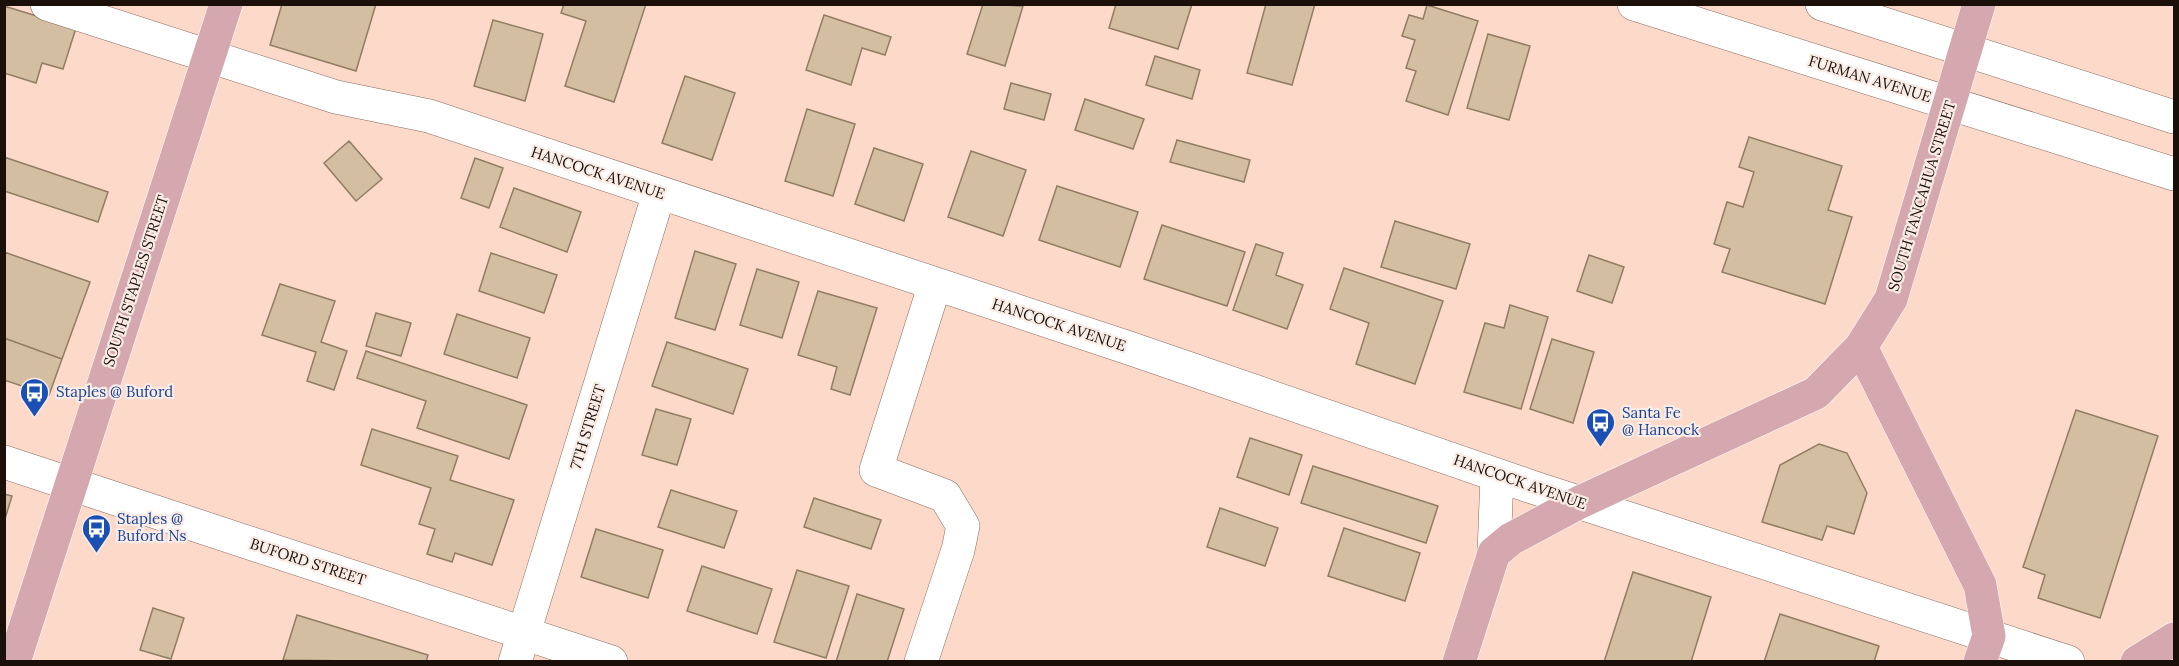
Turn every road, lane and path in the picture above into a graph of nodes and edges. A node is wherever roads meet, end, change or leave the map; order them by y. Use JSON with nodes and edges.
{"nodes":[{"id":1,"x":47,"y":4,"type":"edge"},
{"id":2,"x":226,"y":4,"type":"edge"},
{"id":3,"x":1634,"y":4,"type":"edge"},
{"id":4,"x":1822,"y":4,"type":"edge"},
{"id":5,"x":1979,"y":4,"type":"edge"},
{"id":6,"x":1966,"y":50,"type":"junction"},
{"id":7,"x":210,"y":57,"type":"junction"},
{"id":8,"x":1950,"y":104,"type":"junction"},
{"id":9,"x":2175,"y":117,"type":"edge"},
{"id":10,"x":2175,"y":174,"type":"edge"},
{"id":11,"x":659,"y":193,"type":"junction"},
{"id":12,"x":935,"y":284,"type":"junction"},
{"id":13,"x":1861,"y":347,"type":"junction"},
{"id":14,"x":4,"y":462,"type":"edge"},
{"id":15,"x":1497,"y":475,"type":"junction"},
{"id":16,"x":70,"y":483,"type":"junction"},
{"id":17,"x":1580,"y":502,"type":"junction"},
{"id":18,"x":1494,"y":553,"type":"junction"},
{"id":19,"x":2175,"y":639,"type":"edge"},
{"id":20,"x":520,"y":647,"type":"edge"},
{"id":21,"x":1984,"y":649,"type":"edge"},
{"id":22,"x":14,"y":662,"type":"edge"},
{"id":23,"x":611,"y":662,"type":"edge"},
{"id":24,"x":921,"y":662,"type":"edge"},
{"id":25,"x":1459,"y":662,"type":"edge"},
{"id":26,"x":2068,"y":662,"type":"edge"},
{"id":27,"x":2137,"y":662,"type":"edge"}],
"edges":[{"from":1,"to":7,"type":"street","name":"HANCOCK AVENUE"},
{"from":2,"to":7,"type":"main road","name":"SOUTH STAPLES STREET"},
{"from":3,"to":8,"type":"street","name":"FURMAN AVENUE"},
{"from":4,"to":6,"type":"street"},
{"from":5,"to":6,"type":"main road","name":"SOUTH TANCAHUA STREET"},
{"from":6,"to":8,"type":"main road","name":"SOUTH TANCAHUA STREET"},
{"from":6,"to":9,"type":"street"},
{"from":7,"to":11,"type":"street","name":"HANCOCK AVENUE"},
{"from":7,"to":16,"type":"main road","name":"SOUTH STAPLES STREET"},
{"from":8,"to":10,"type":"street","name":"FURMAN AVENUE"},
{"from":8,"to":13,"type":"main road","name":"SOUTH TANCAHUA STREET"},
{"from":11,"to":12,"type":"street","name":"HANCOCK AVENUE"},
{"from":11,"to":20,"type":"street","name":"7TH STREET"},
{"from":12,"to":15,"type":"street","name":"HANCOCK AVENUE"},
{"from":12,"to":24,"type":"street"},
{"from":13,"to":17,"type":"main road","name":"SOUTH TANCAHUA STREET"},
{"from":13,"to":21,"type":"main road"},
{"from":14,"to":16,"type":"street","name":"BUFORD STREET"},
{"from":15,"to":17,"type":"street","name":"HANCOCK AVENUE"},
{"from":15,"to":18,"type":"street"},
{"from":16,"to":20,"type":"street","name":"BUFORD STREET"},
{"from":16,"to":22,"type":"main road","name":"SOUTH STAPLES STREET"},
{"from":17,"to":18,"type":"main road","name":"SOUTH TANCAHUA STREET"},
{"from":17,"to":21,"type":"street","name":"HANCOCK AVENUE"},
{"from":18,"to":25,"type":"main road"},
{"from":19,"to":27,"type":"main road"},
{"from":20,"to":23,"type":"street","name":"BUFORD STREET"},
{"from":21,"to":26,"type":"street","name":"HANCOCK AVENUE"}]}
